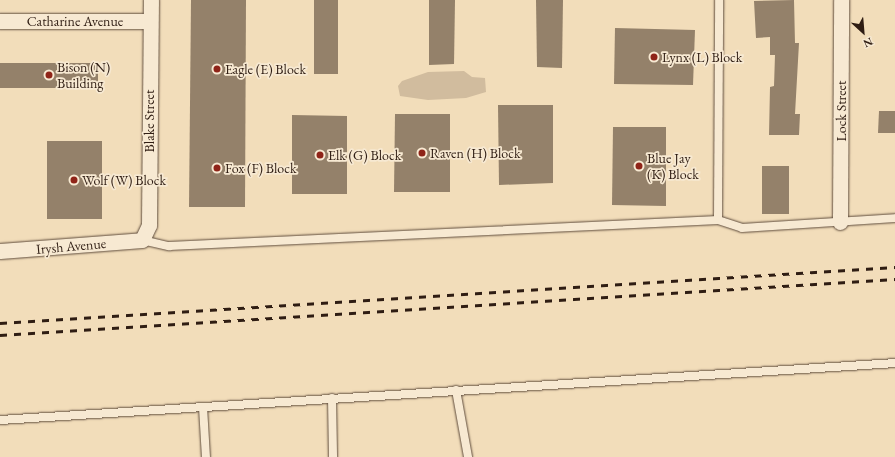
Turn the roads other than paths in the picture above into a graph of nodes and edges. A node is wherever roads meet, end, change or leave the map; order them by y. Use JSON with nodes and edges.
{"nodes":[{"id":1,"x":151,"y":0,"type":"edge"},
{"id":2,"x":719,"y":0,"type":"edge"},
{"id":3,"x":841,"y":0,"type":"edge"},
{"id":4,"x":0,"y":21,"type":"edge"},
{"id":5,"x":150,"y":21,"type":"junction"},
{"id":6,"x":895,"y":218,"type":"edge"},
{"id":7,"x":718,"y":220,"type":"junction"},
{"id":8,"x":840,"y":222,"type":"junction"},
{"id":9,"x":142,"y":240,"type":"junction"},
{"id":10,"x":0,"y":251,"type":"edge"},
{"id":11,"x":895,"y":363,"type":"edge"},
{"id":12,"x":456,"y":390,"type":"junction"},
{"id":13,"x":332,"y":398,"type":"junction"},
{"id":14,"x":203,"y":407,"type":"junction"},
{"id":15,"x":0,"y":420,"type":"edge"},
{"id":16,"x":206,"y":457,"type":"edge"},
{"id":17,"x":333,"y":457,"type":"edge"},
{"id":18,"x":468,"y":457,"type":"edge"}],
"edges":[{"from":1,"to":5,"type":"street","name":"Blake Street"},
{"from":2,"to":7,"type":"lane"},
{"from":3,"to":8,"type":"street","name":"Lock Street"},
{"from":4,"to":5,"type":"street","name":"Catharine Avenue"},
{"from":5,"to":9,"type":"street","name":"Blake Street"},
{"from":6,"to":8,"type":"lane"},
{"from":7,"to":8,"type":"lane"},
{"from":7,"to":9,"type":"lane"},
{"from":9,"to":10,"type":"street","name":"Irysh Avenue"},
{"from":11,"to":12,"type":"lane"},
{"from":12,"to":13,"type":"lane"},
{"from":12,"to":18,"type":"lane"},
{"from":13,"to":14,"type":"lane"},
{"from":13,"to":17,"type":"lane"},
{"from":14,"to":15,"type":"lane"},
{"from":14,"to":16,"type":"lane"}]}
